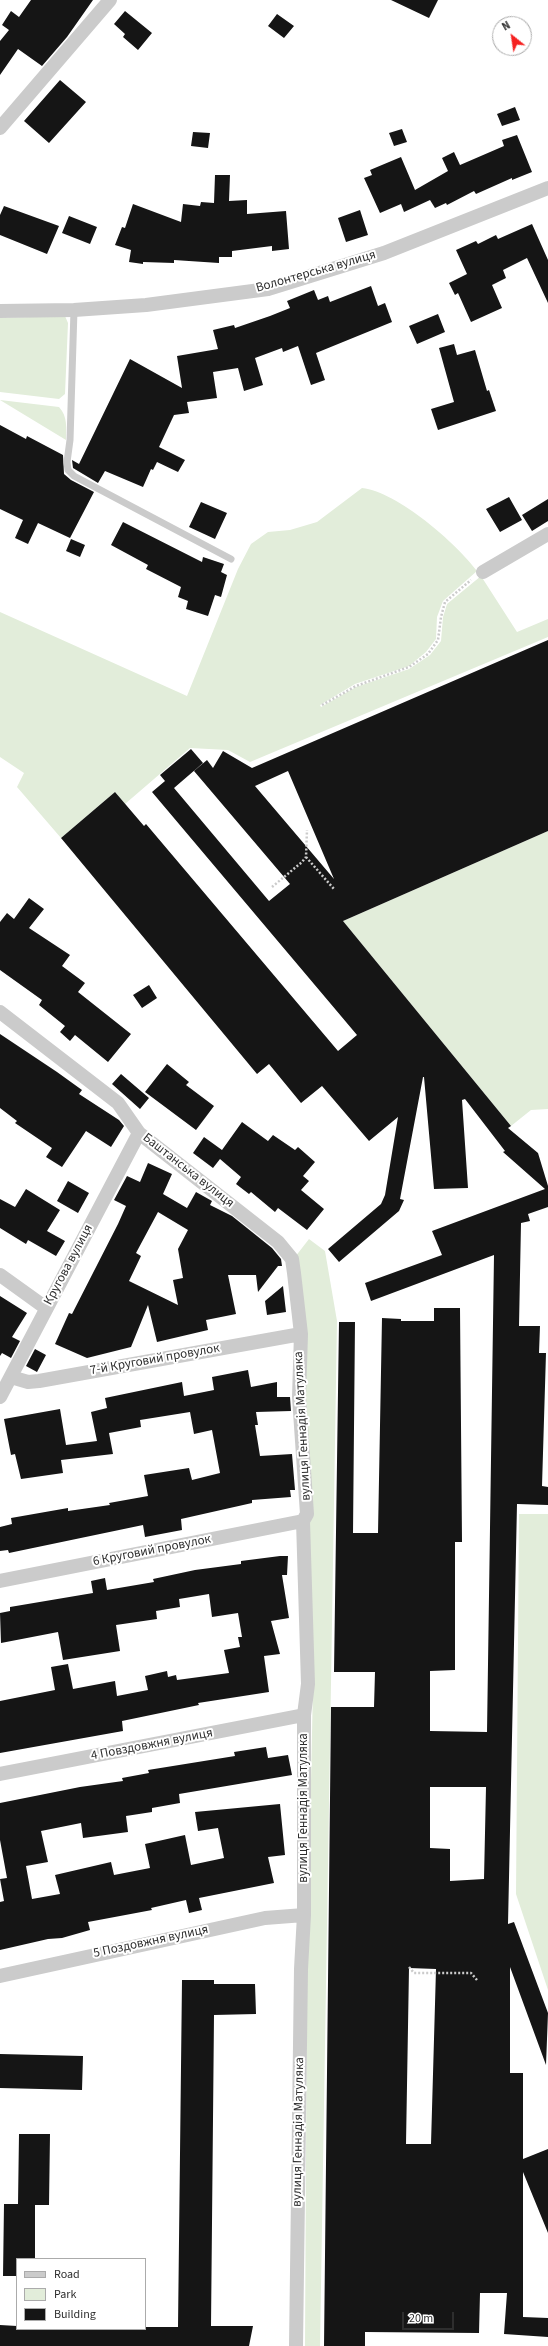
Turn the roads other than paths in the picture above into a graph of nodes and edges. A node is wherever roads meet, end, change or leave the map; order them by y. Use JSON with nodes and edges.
{"nodes":[{"id":1,"x":110,"y":0,"type":"edge"},
{"id":2,"x":0,"y":128,"type":"edge"},
{"id":3,"x":548,"y":188,"type":"edge"},
{"id":4,"x":74,"y":310,"type":"junction"},
{"id":5,"x":0,"y":311,"type":"edge"},
{"id":6,"x":548,"y":534,"type":"edge"},
{"id":7,"x":231,"y":559,"type":"dead end"},
{"id":8,"x":483,"y":572,"type":"road end"},
{"id":9,"x":0,"y":1012,"type":"edge"},
{"id":10,"x":140,"y":1133,"type":"junction"},
{"id":11,"x":294,"y":1273,"type":"joint"},
{"id":12,"x":0,"y":1275,"type":"edge"},
{"id":13,"x":46,"y":1308,"type":"junction"},
{"id":14,"x":301,"y":1334,"type":"junction"},
{"id":15,"x":11,"y":1377,"type":"junction"},
{"id":16,"x":0,"y":1397,"type":"edge"},
{"id":17,"x":303,"y":1521,"type":"junction"},
{"id":18,"x":0,"y":1581,"type":"edge"},
{"id":19,"x":304,"y":1715,"type":"junction"},
{"id":20,"x":0,"y":1774,"type":"edge"},
{"id":21,"x":304,"y":1915,"type":"junction"},
{"id":22,"x":0,"y":1976,"type":"edge"},
{"id":23,"x":296,"y":2346,"type":"edge"}],
"edges":[{"from":1,"to":2,"type":"street"},
{"from":3,"to":4,"type":"street","name":"Волонтерська вулиця"},
{"from":4,"to":5,"type":"street","name":"Волонтерська вулиця"},
{"from":4,"to":7,"type":"lane"},
{"from":6,"to":8,"type":"street"},
{"from":9,"to":10,"type":"street","name":"Баштанська вулиця"},
{"from":10,"to":11,"type":"street","name":"Баштанська вулиця"},
{"from":10,"to":13,"type":"street","name":"Кругова вулиця"},
{"from":11,"to":14,"type":"street","name":"вулиця Геннадія Матуляка"},
{"from":12,"to":13,"type":"street"},
{"from":13,"to":15,"type":"street","name":"Кругова вулиця"},
{"from":14,"to":15,"type":"street","name":"7-й Круговий провулок"},
{"from":14,"to":17,"type":"street","name":"вулиця Геннадія Матуляка"},
{"from":15,"to":16,"type":"street","name":"Кругова вулиця"},
{"from":17,"to":18,"type":"street","name":"6 Круговий провулок"},
{"from":17,"to":19,"type":"street","name":"вулиця Геннадія Матуляка"},
{"from":19,"to":20,"type":"street","name":"4 Повздовжня вулиця"},
{"from":19,"to":21,"type":"street","name":"вулиця Геннадія Матуляка"},
{"from":21,"to":22,"type":"street","name":"5 Поздовжня вулиця"},
{"from":21,"to":23,"type":"street","name":"вулиця Геннадія Матуляка"}]}
